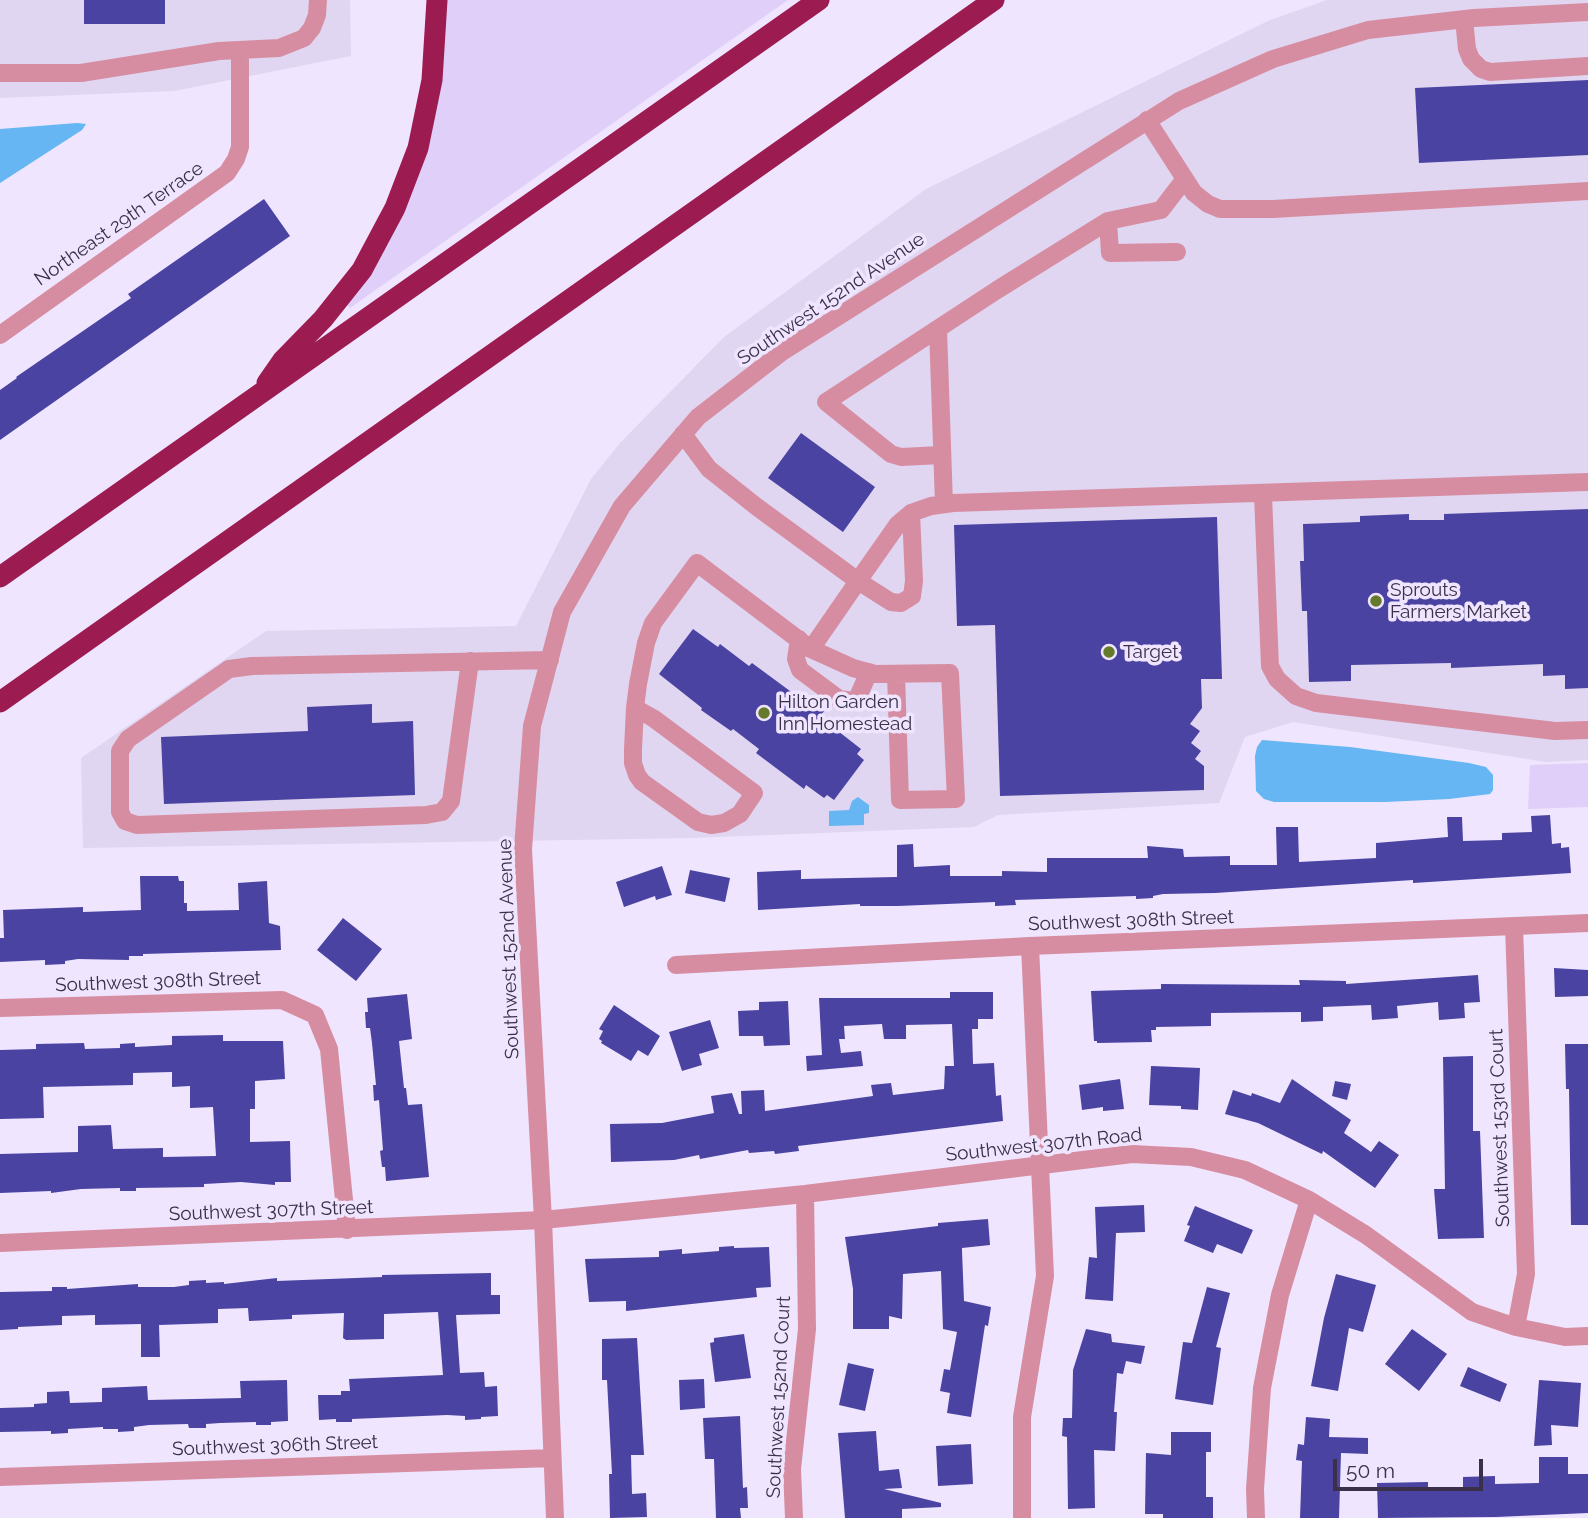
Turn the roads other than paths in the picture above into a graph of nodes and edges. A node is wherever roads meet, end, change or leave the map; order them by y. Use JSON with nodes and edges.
{"nodes":[{"id":1,"x":318,"y":0,"type":"edge"},
{"id":2,"x":437,"y":0,"type":"edge"},
{"id":3,"x":819,"y":0,"type":"edge"},
{"id":4,"x":994,"y":0,"type":"edge"},
{"id":5,"x":1588,"y":12,"type":"edge"},
{"id":6,"x":1464,"y":19,"type":"junction"},
{"id":7,"x":240,"y":50,"type":"junction"},
{"id":8,"x":1588,"y":66,"type":"edge"},
{"id":9,"x":0,"y":73,"type":"edge"},
{"id":10,"x":1147,"y":120,"type":"junction"},
{"id":11,"x":1184,"y":180,"type":"junction"},
{"id":12,"x":1588,"y":191,"type":"edge"},
{"id":13,"x":1108,"y":221,"type":"junction"},
{"id":14,"x":1177,"y":252,"type":"dead end"},
{"id":15,"x":938,"y":329,"type":"junction"},
{"id":16,"x":0,"y":335,"type":"edge"},
{"id":17,"x":259,"y":395,"type":"junction"},
{"id":18,"x":684,"y":434,"type":"junction"},
{"id":19,"x":942,"y":455,"type":"junction"},
{"id":20,"x":1588,"y":482,"type":"edge"},
{"id":21,"x":1263,"y":495,"type":"junction"},
{"id":22,"x":944,"y":504,"type":"junction"},
{"id":23,"x":911,"y":513,"type":"junction"},
{"id":24,"x":0,"y":577,"type":"edge"},
{"id":25,"x":858,"y":581,"type":"junction"},
{"id":26,"x":805,"y":644,"type":"junction"},
{"id":27,"x":550,"y":660,"type":"junction"},
{"id":28,"x":470,"y":661,"type":"junction"},
{"id":29,"x":869,"y":672,"type":"junction"},
{"id":30,"x":896,"y":674,"type":"junction"},
{"id":31,"x":0,"y":702,"type":"edge"},
{"id":32,"x":635,"y":708,"type":"junction"},
{"id":33,"x":1588,"y":730,"type":"edge"},
{"id":34,"x":1588,"y":923,"type":"edge"},
{"id":35,"x":1514,"y":926,"type":"junction"},
{"id":36,"x":1031,"y":946,"type":"junction"},
{"id":37,"x":676,"y":965,"type":"dead end"},
{"id":38,"x":0,"y":1008,"type":"edge"},
{"id":39,"x":1040,"y":1166,"type":"junction"},
{"id":40,"x":805,"y":1194,"type":"junction"},
{"id":41,"x":1309,"y":1200,"type":"junction"},
{"id":42,"x":543,"y":1220,"type":"junction"},
{"id":43,"x":347,"y":1230,"type":"junction"},
{"id":44,"x":0,"y":1243,"type":"edge"},
{"id":45,"x":1516,"y":1327,"type":"junction"},
{"id":46,"x":1588,"y":1336,"type":"edge"},
{"id":47,"x":552,"y":1458,"type":"junction"},
{"id":48,"x":0,"y":1477,"type":"edge"},
{"id":49,"x":555,"y":1518,"type":"edge"},
{"id":50,"x":794,"y":1518,"type":"edge"},
{"id":51,"x":1022,"y":1518,"type":"edge"},
{"id":52,"x":1256,"y":1518,"type":"edge"}],
"edges":[{"from":1,"to":7,"type":"street"},
{"from":2,"to":17,"type":"highway"},
{"from":3,"to":17,"type":"highway"},
{"from":4,"to":31,"type":"highway"},
{"from":5,"to":6,"type":"street","name":"Southwest 152nd Avenue"},
{"from":6,"to":8,"type":"street"},
{"from":6,"to":10,"type":"street","name":"Southwest 152nd Avenue"},
{"from":7,"to":9,"type":"street"},
{"from":7,"to":16,"type":"street","name":"Northeast 29th Terrace"},
{"from":10,"to":11,"type":"street"},
{"from":10,"to":18,"type":"street","name":"Southwest 152nd Avenue"},
{"from":11,"to":12,"type":"street"},
{"from":11,"to":13,"type":"street"},
{"from":13,"to":14,"type":"street"},
{"from":13,"to":15,"type":"street"},
{"from":15,"to":19,"type":"street"},
{"from":15,"to":19,"type":"street"},
{"from":17,"to":24,"type":"highway"},
{"from":18,"to":25,"type":"street"},
{"from":18,"to":27,"type":"street","name":"Southwest 152nd Avenue"},
{"from":19,"to":22,"type":"street"},
{"from":20,"to":21,"type":"street"},
{"from":21,"to":22,"type":"street"},
{"from":21,"to":33,"type":"street"},
{"from":22,"to":23,"type":"street"},
{"from":23,"to":25,"type":"street"},
{"from":23,"to":25,"type":"street"},
{"from":25,"to":26,"type":"street"},
{"from":26,"to":29,"type":"street"},
{"from":26,"to":29,"type":"street"},
{"from":26,"to":32,"type":"street"},
{"from":27,"to":28,"type":"street"},
{"from":27,"to":42,"type":"street","name":"Southwest 152nd Avenue"},
{"from":28,"to":28,"type":"street"},
{"from":29,"to":30,"type":"street"},
{"from":30,"to":30,"type":"street"},
{"from":32,"to":32,"type":"street"},
{"from":34,"to":35,"type":"street","name":"Southwest 308th Street"},
{"from":35,"to":36,"type":"street","name":"Southwest 308th Street"},
{"from":35,"to":45,"type":"street","name":"Southwest 153rd Court"},
{"from":36,"to":37,"type":"street","name":"Southwest 308th Street"},
{"from":36,"to":39,"type":"street"},
{"from":38,"to":43,"type":"street","name":"Southwest 308th Street"},
{"from":39,"to":40,"type":"street","name":"Southwest 307th Road"},
{"from":39,"to":41,"type":"street","name":"Southwest 307th Road"},
{"from":39,"to":51,"type":"street"},
{"from":40,"to":42,"type":"street","name":"Southwest 307th Road"},
{"from":40,"to":50,"type":"street","name":"Southwest 152nd Court"},
{"from":41,"to":45,"type":"street","name":"Southwest 307th Road"},
{"from":41,"to":52,"type":"street"},
{"from":42,"to":43,"type":"street","name":"Southwest 307th Street"},
{"from":42,"to":47,"type":"street","name":"Southwest 152nd Avenue"},
{"from":43,"to":44,"type":"street","name":"Southwest 307th Street"},
{"from":45,"to":46,"type":"street","name":"Southwest 307th Road"},
{"from":47,"to":48,"type":"street","name":"Southwest 306th Street"},
{"from":47,"to":49,"type":"street","name":"Southwest 152nd Avenue"}]}
